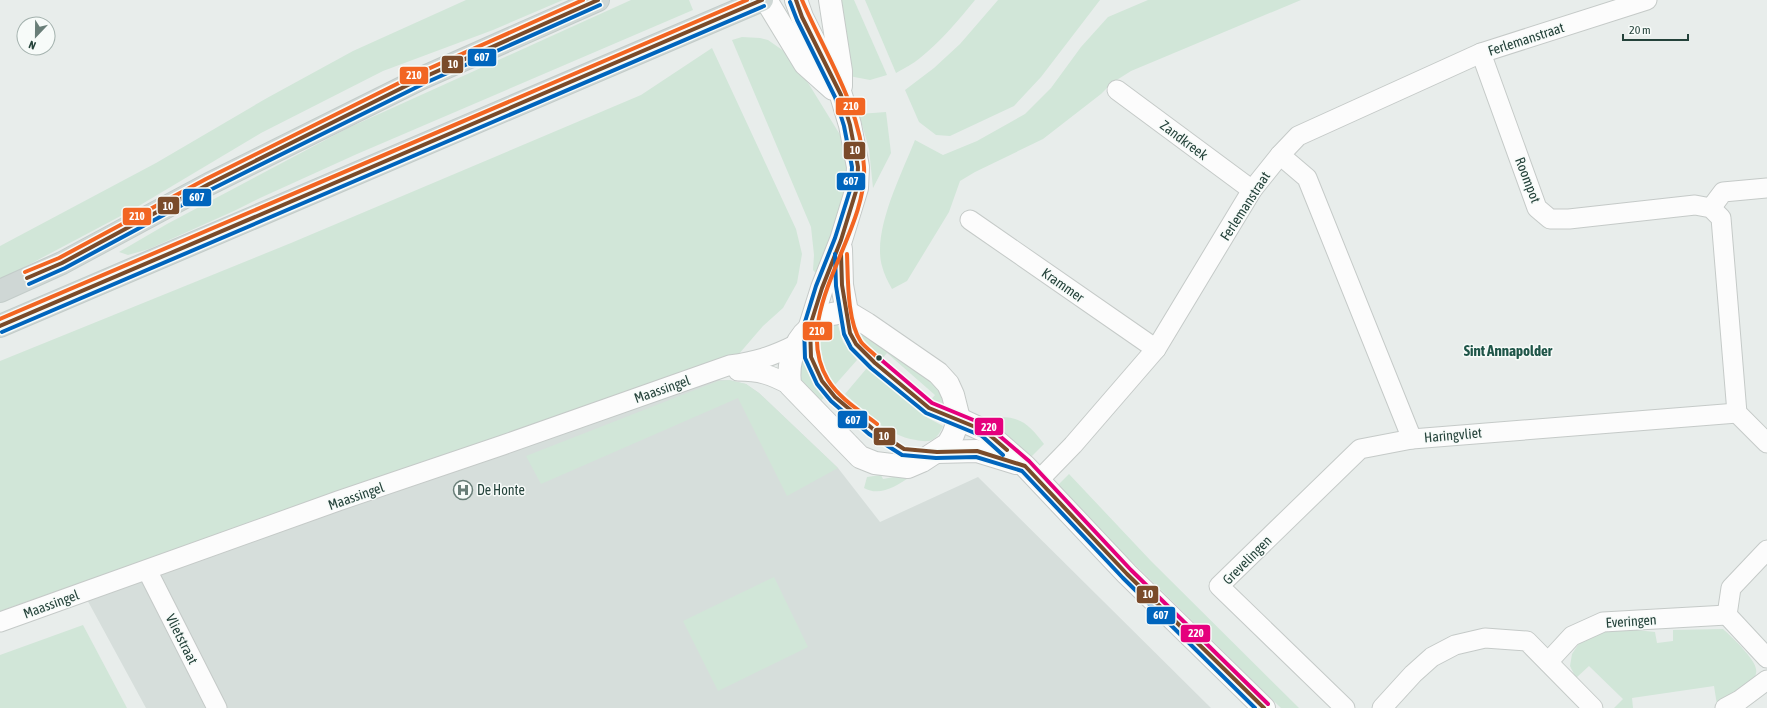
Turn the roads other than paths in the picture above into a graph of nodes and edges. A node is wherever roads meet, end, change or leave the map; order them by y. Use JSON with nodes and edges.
{"nodes":[{"id":1,"x":598,"y":0,"type":"edge"},
{"id":2,"x":762,"y":0,"type":"edge"},
{"id":3,"x":766,"y":0,"type":"edge"},
{"id":4,"x":796,"y":0,"type":"edge"},
{"id":5,"x":830,"y":0,"type":"edge"},
{"id":6,"x":1647,"y":0,"type":"edge"},
{"id":7,"x":1481,"y":53,"type":"junction"},
{"id":8,"x":1116,"y":90,"type":"dead end"},
{"id":9,"x":841,"y":95,"type":"junction"},
{"id":10,"x":1280,"y":155,"type":"junction"},
{"id":11,"x":1767,"y":188,"type":"edge"},
{"id":12,"x":1252,"y":190,"type":"junction"},
{"id":13,"x":1711,"y":208,"type":"junction"},
{"id":14,"x":970,"y":220,"type":"dead end"},
{"id":15,"x":841,"y":240,"type":"junction"},
{"id":16,"x":0,"y":291,"type":"edge"},
{"id":17,"x":847,"y":312,"type":"junction"},
{"id":18,"x":0,"y":326,"type":"edge"},
{"id":19,"x":810,"y":326,"type":"junction"},
{"id":20,"x":795,"y":346,"type":"junction"},
{"id":21,"x":1156,"y":349,"type":"junction"},
{"id":22,"x":712,"y":371,"type":"junction"},
{"id":23,"x":790,"y":385,"type":"junction"},
{"id":24,"x":1737,"y":413,"type":"junction"},
{"id":25,"x":959,"y":419,"type":"junction"},
{"id":26,"x":1412,"y":439,"type":"junction"},
{"id":27,"x":1767,"y":443,"type":"edge"},
{"id":28,"x":937,"y":452,"type":"junction"},
{"id":29,"x":1032,"y":473,"type":"junction"},
{"id":30,"x":1767,"y":550,"type":"edge"},
{"id":31,"x":147,"y":570,"type":"junction"},
{"id":32,"x":1727,"y":616,"type":"junction"},
{"id":33,"x":0,"y":622,"type":"edge"},
{"id":34,"x":1767,"y":658,"type":"edge"},
{"id":35,"x":1548,"y":662,"type":"junction"},
{"id":36,"x":1767,"y":680,"type":"edge"},
{"id":37,"x":217,"y":708,"type":"edge"},
{"id":38,"x":1264,"y":708,"type":"edge"},
{"id":39,"x":1345,"y":708,"type":"edge"},
{"id":40,"x":1382,"y":708,"type":"edge"},
{"id":41,"x":1593,"y":708,"type":"edge"},
{"id":42,"x":1726,"y":708,"type":"edge"}],
"edges":[{"from":1,"to":16,"type":"main road"},
{"from":2,"to":18,"type":"main road"},
{"from":3,"to":9,"type":"street"},
{"from":4,"to":9,"type":"street"},
{"from":5,"to":9,"type":"street"},
{"from":6,"to":7,"type":"street","name":"Ferlemanstraat"},
{"from":7,"to":10,"type":"street","name":"Ferlemanstraat"},
{"from":7,"to":13,"type":"street","name":"Roompot"},
{"from":8,"to":12,"type":"street","name":"Zandkreek"},
{"from":9,"to":15,"type":"street"},
{"from":10,"to":12,"type":"street","name":"Ferlemanstraat"},
{"from":10,"to":26,"type":"street","name":"Haringvliet"},
{"from":11,"to":13,"type":"street"},
{"from":12,"to":21,"type":"street","name":"Ferlemanstraat"},
{"from":13,"to":24,"type":"street"},
{"from":14,"to":21,"type":"street","name":"Krammer"},
{"from":15,"to":17,"type":"street"},
{"from":15,"to":19,"type":"street"},
{"from":17,"to":19,"type":"street"},
{"from":17,"to":25,"type":"street"},
{"from":19,"to":20,"type":"street"},
{"from":20,"to":22,"type":"street","name":"Maassingel"},
{"from":20,"to":23,"type":"street"},
{"from":21,"to":29,"type":"street","name":"Ferlemanstraat"},
{"from":22,"to":23,"type":"street"},
{"from":22,"to":31,"type":"street","name":"Maassingel"},
{"from":23,"to":28,"type":"street"},
{"from":24,"to":26,"type":"street","name":"Haringvliet"},
{"from":24,"to":27,"type":"street"},
{"from":25,"to":28,"type":"street"},
{"from":25,"to":29,"type":"street"},
{"from":26,"to":39,"type":"street","name":"Grevelingen"},
{"from":28,"to":29,"type":"street"},
{"from":29,"to":38,"type":"street"},
{"from":30,"to":32,"type":"street"},
{"from":31,"to":33,"type":"street","name":"Maassingel"},
{"from":31,"to":37,"type":"street","name":"Vlietstraat"},
{"from":32,"to":34,"type":"street"},
{"from":32,"to":35,"type":"street","name":"Everingen"},
{"from":35,"to":40,"type":"street"},
{"from":35,"to":41,"type":"street"},
{"from":36,"to":42,"type":"street"}]}
